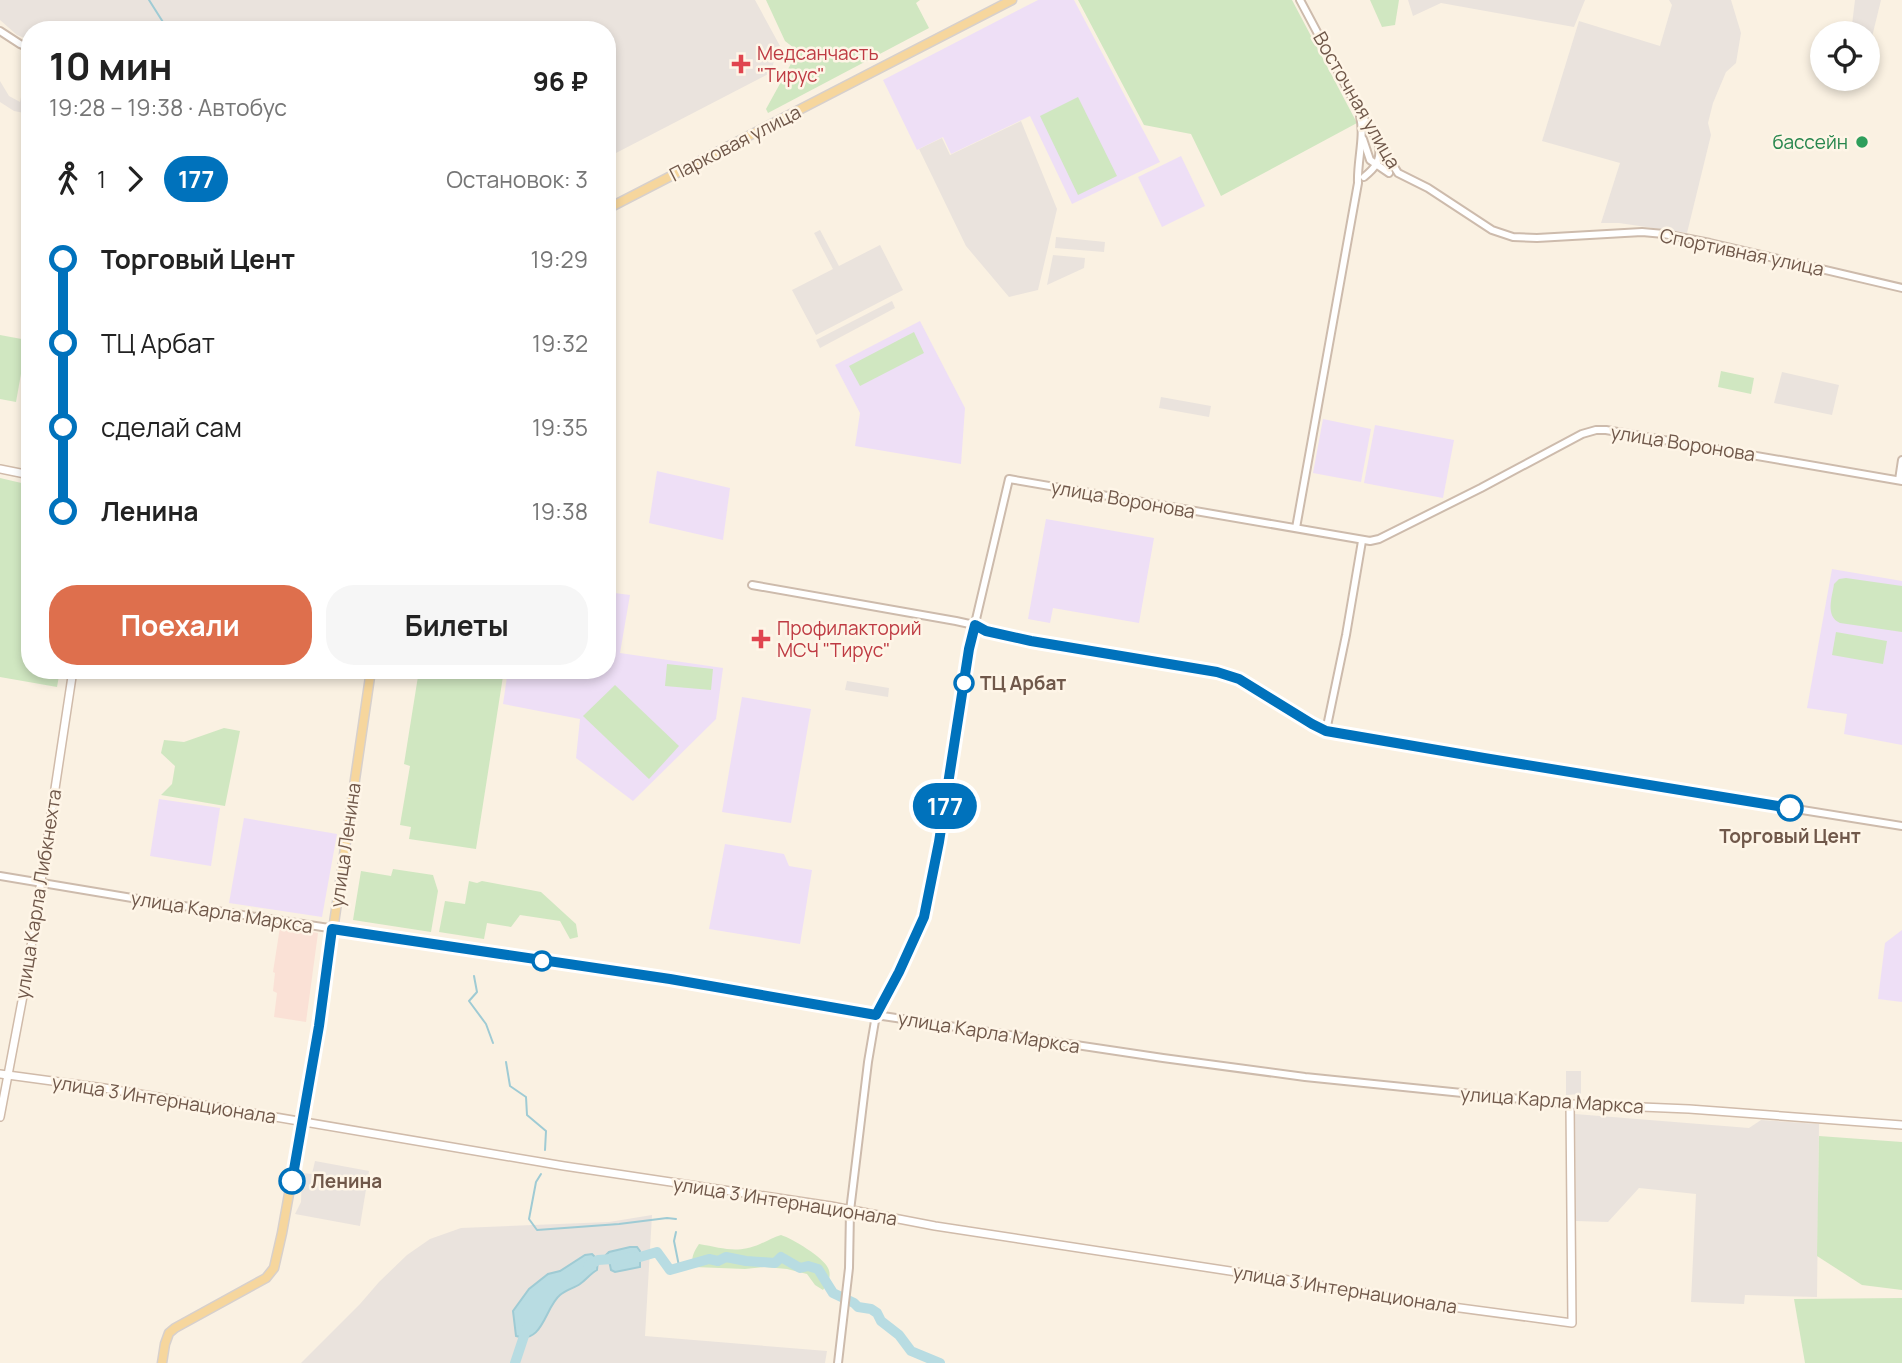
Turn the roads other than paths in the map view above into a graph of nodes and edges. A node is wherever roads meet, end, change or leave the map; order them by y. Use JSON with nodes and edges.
{"nodes":[{"id":1,"x":1012,"y":0,"type":"edge"},
{"id":2,"x":1300,"y":0,"type":"edge"},
{"id":3,"x":0,"y":31,"type":"edge"},
{"id":4,"x":21,"y":44,"type":"edge"},
{"id":5,"x":1358,"y":109,"type":"junction"},
{"id":6,"x":1362,"y":131,"type":"junction"},
{"id":7,"x":1374,"y":135,"type":"junction"},
{"id":8,"x":1380,"y":153,"type":"junction"},
{"id":9,"x":1367,"y":155,"type":"junction"},
{"id":10,"x":1387,"y":157,"type":"junction"},
{"id":11,"x":1376,"y":165,"type":"junction"},
{"id":12,"x":1358,"y":169,"type":"junction"},
{"id":13,"x":1389,"y":173,"type":"junction"},
{"id":14,"x":1398,"y":173,"type":"junction"},
{"id":15,"x":1364,"y":177,"type":"junction"},
{"id":16,"x":1358,"y":183,"type":"junction"},
{"id":17,"x":616,"y":204,"type":"edge"},
{"id":18,"x":1537,"y":238,"type":"joint"},
{"id":19,"x":1902,"y":288,"type":"edge"},
{"id":20,"x":1902,"y":460,"type":"edge"},
{"id":21,"x":0,"y":469,"type":"edge"},
{"id":22,"x":21,"y":473,"type":"edge"},
{"id":23,"x":1900,"y":481,"type":"edge"},
{"id":24,"x":1296,"y":528,"type":"junction"},
{"id":25,"x":1362,"y":541,"type":"junction"},
{"id":26,"x":752,"y":585,"type":"dead end"},
{"id":27,"x":975,"y":625,"type":"junction"},
{"id":28,"x":72,"y":679,"type":"edge"},
{"id":29,"x":370,"y":679,"type":"edge"},
{"id":30,"x":1326,"y":731,"type":"junction"},
{"id":31,"x":1902,"y":826,"type":"edge"},
{"id":32,"x":0,"y":876,"type":"edge"},
{"id":33,"x":41,"y":883,"type":"junction"},
{"id":34,"x":332,"y":929,"type":"junction"},
{"id":35,"x":876,"y":1015,"type":"junction"},
{"id":36,"x":4,"y":1074,"type":"edge"},
{"id":37,"x":1570,"y":1104,"type":"junction"},
{"id":38,"x":0,"y":1117,"type":"edge"},
{"id":39,"x":302,"y":1121,"type":"junction"},
{"id":40,"x":1902,"y":1125,"type":"edge"},
{"id":41,"x":850,"y":1211,"type":"junction"},
{"id":42,"x":162,"y":1363,"type":"edge"},
{"id":43,"x":838,"y":1363,"type":"edge"}],
"edges":[{"from":1,"to":17,"type":"main road","name":"Парковая улица"},
{"from":2,"to":5,"type":"street","name":"Восточная улица"},
{"from":3,"to":4,"type":"street"},
{"from":5,"to":6,"type":"street"},
{"from":5,"to":7,"type":"street","name":"Восточная улица"},
{"from":6,"to":9,"type":"street"},
{"from":6,"to":12,"type":"street"},
{"from":7,"to":8,"type":"street"},
{"from":7,"to":10,"type":"street","name":"Восточная улица"},
{"from":8,"to":9,"type":"street"},
{"from":8,"to":10,"type":"street"},
{"from":8,"to":11,"type":"street"},
{"from":9,"to":11,"type":"street"},
{"from":9,"to":12,"type":"street"},
{"from":10,"to":14,"type":"street","name":"Восточная улица"},
{"from":11,"to":13,"type":"street"},
{"from":11,"to":15,"type":"street"},
{"from":12,"to":16,"type":"street"},
{"from":13,"to":14,"type":"street"},
{"from":13,"to":15,"type":"street"},
{"from":14,"to":18,"type":"street","name":"Восточная улица"},
{"from":15,"to":16,"type":"street"},
{"from":16,"to":24,"type":"street"},
{"from":18,"to":19,"type":"street","name":"Спортивная улица"},
{"from":20,"to":23,"type":"street"},
{"from":21,"to":22,"type":"main road"},
{"from":23,"to":25,"type":"street","name":"улица Воронова"},
{"from":24,"to":25,"type":"street","name":"улица Воронова"},
{"from":24,"to":27,"type":"street","name":"улица Воронова"},
{"from":25,"to":30,"type":"street"},
{"from":26,"to":27,"type":"street"},
{"from":27,"to":30,"type":"street"},
{"from":27,"to":35,"type":"street"},
{"from":28,"to":33,"type":"main road","name":"улица Карла Либкнехта"},
{"from":29,"to":34,"type":"main road","name":"улица Ленина"},
{"from":30,"to":31,"type":"street"},
{"from":32,"to":33,"type":"street","name":"улица Карла Маркса"},
{"from":33,"to":34,"type":"street","name":"улица Карла Маркса"},
{"from":33,"to":36,"type":"main road","name":"улица Карла Либкнехта"},
{"from":34,"to":35,"type":"street","name":"улица Карла Маркса"},
{"from":34,"to":39,"type":"main road","name":"улица Ленина"},
{"from":35,"to":37,"type":"street","name":"улица Карла Маркса"},
{"from":35,"to":41,"type":"street"},
{"from":36,"to":38,"type":"main road","name":"улица Карла Либкнехта"},
{"from":36,"to":39,"type":"main road","name":"улица 3 Интернационала"},
{"from":37,"to":40,"type":"main road","name":"улица Карла Маркса"},
{"from":37,"to":41,"type":"main road","name":"улица 3 Интернационала"},
{"from":39,"to":41,"type":"main road","name":"улица 3 Интернационала"},
{"from":39,"to":42,"type":"main road","name":"улица Ленина"},
{"from":41,"to":43,"type":"street"}]}
